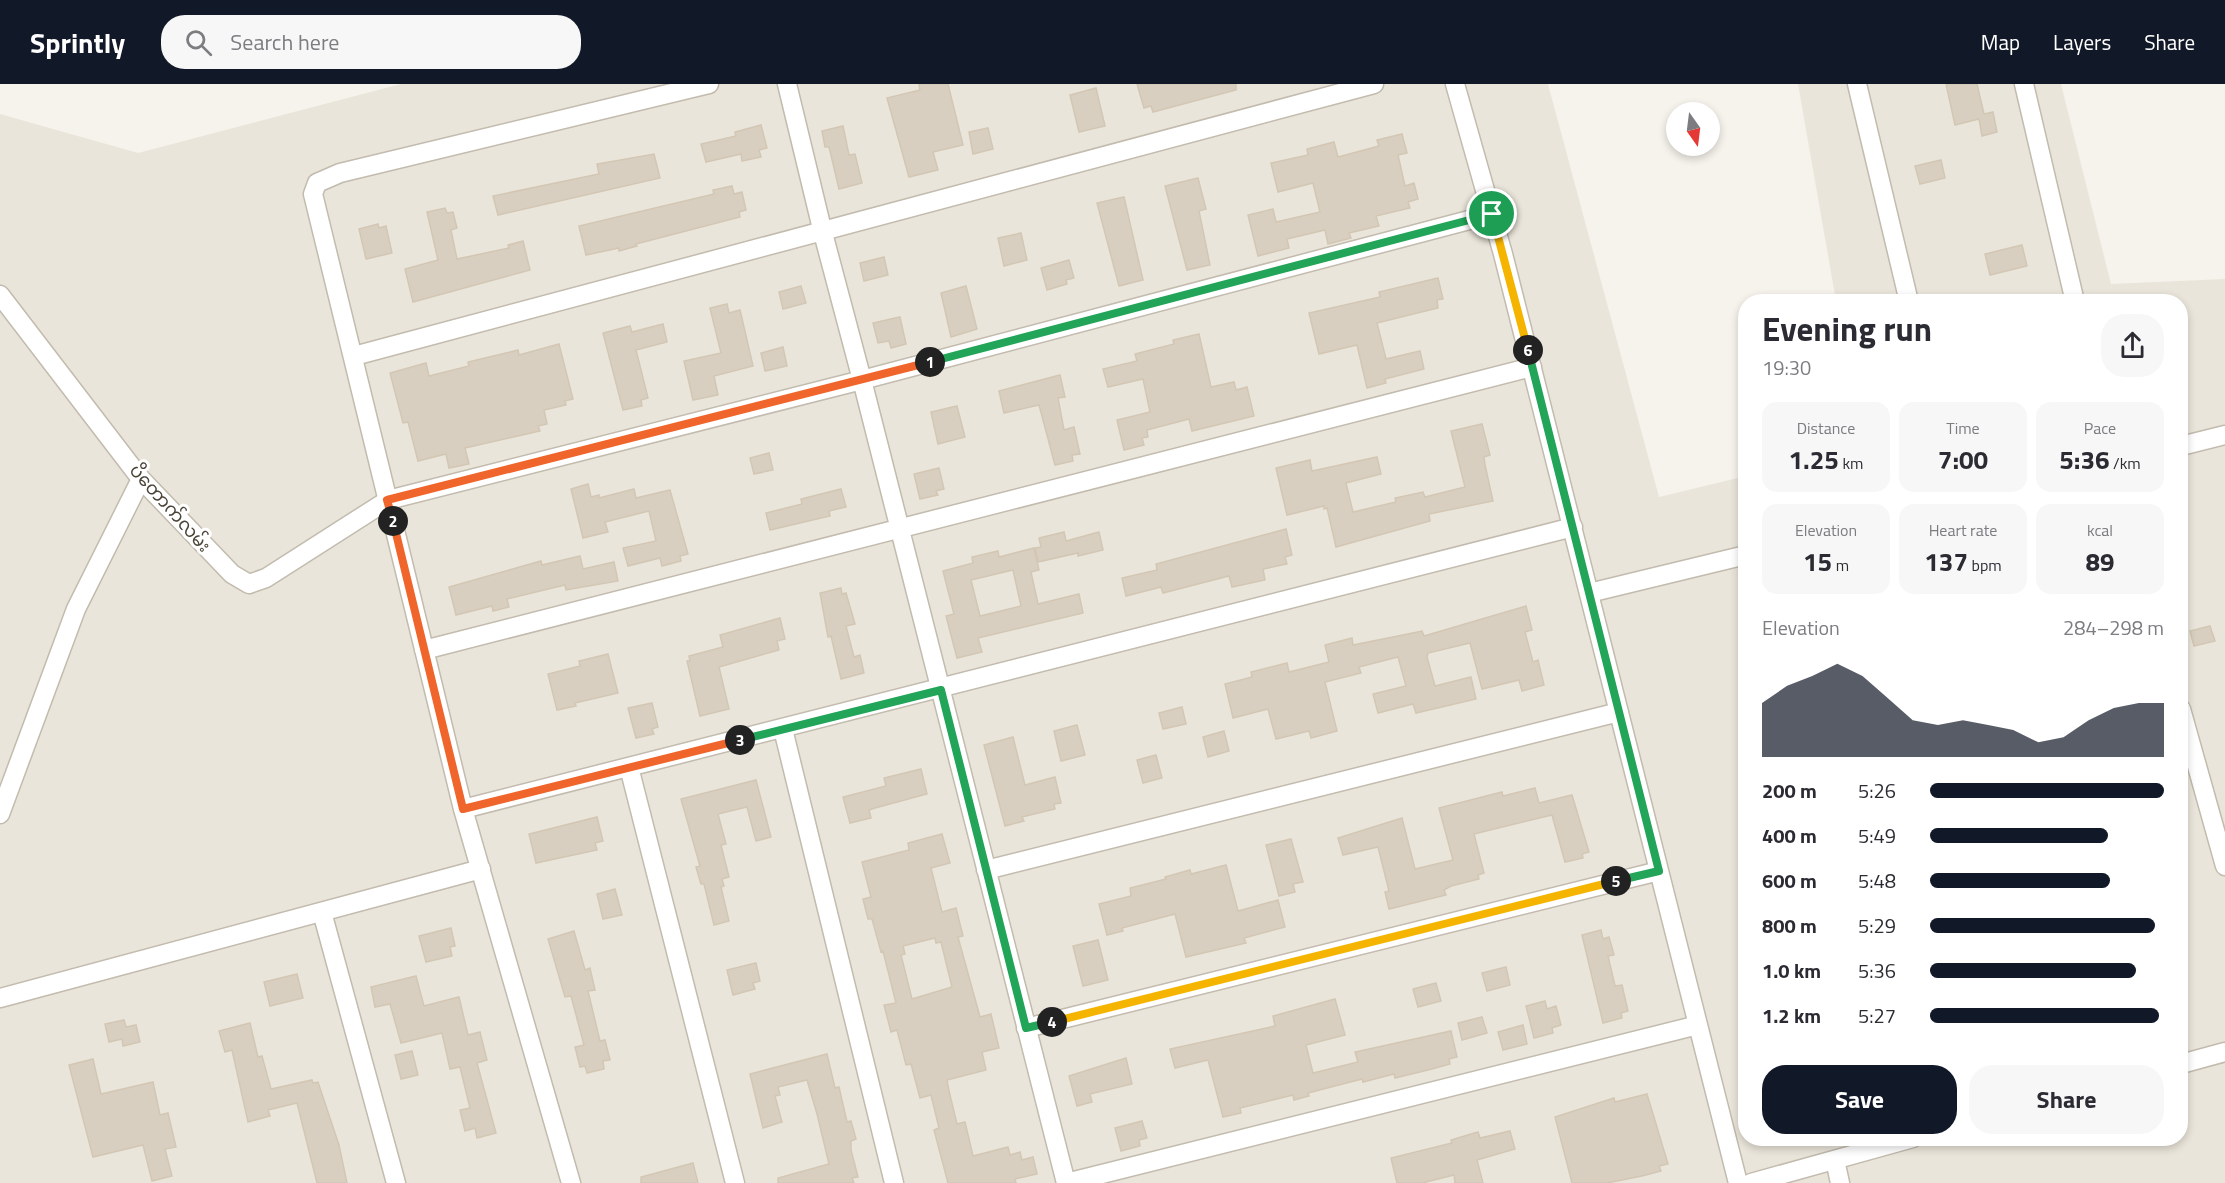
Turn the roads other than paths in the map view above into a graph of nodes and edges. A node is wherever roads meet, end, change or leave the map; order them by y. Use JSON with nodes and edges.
{"nodes":[{"id":1,"x":709,"y":84,"type":"edge"},
{"id":2,"x":787,"y":84,"type":"edge"},
{"id":3,"x":1374,"y":84,"type":"edge"},
{"id":4,"x":1455,"y":84,"type":"edge"},
{"id":5,"x":1857,"y":84,"type":"edge"},
{"id":6,"x":2024,"y":84,"type":"edge"},
{"id":7,"x":1492,"y":214,"type":"junction"},
{"id":8,"x":823,"y":233,"type":"junction"},
{"id":9,"x":1907,"y":294,"type":"edge"},
{"id":10,"x":2072,"y":294,"type":"edge"},
{"id":11,"x":0,"y":295,"type":"edge"},
{"id":12,"x":354,"y":356,"type":"junction"},
{"id":13,"x":1532,"y":367,"type":"junction"},
{"id":14,"x":862,"y":380,"type":"junction"},
{"id":15,"x":2225,"y":435,"type":"edge"},
{"id":16,"x":2188,"y":444,"type":"edge"},
{"id":17,"x":141,"y":479,"type":"junction"},
{"id":18,"x":387,"y":500,"type":"junction"},
{"id":19,"x":1572,"y":527,"type":"junction"},
{"id":20,"x":900,"y":528,"type":"junction"},
{"id":21,"x":1738,"y":557,"type":"edge"},
{"id":22,"x":1589,"y":593,"type":"junction"},
{"id":23,"x":424,"y":650,"type":"junction"},
{"id":24,"x":941,"y":690,"type":"junction"},
{"id":25,"x":1619,"y":712,"type":"junction"},
{"id":26,"x":783,"y":729,"type":"junction"},
{"id":27,"x":2188,"y":734,"type":"edge"},
{"id":28,"x":629,"y":767,"type":"junction"},
{"id":29,"x":2,"y":807,"type":"edge"},
{"id":30,"x":463,"y":809,"type":"junction"},
{"id":31,"x":2225,"y":866,"type":"edge"},
{"id":32,"x":481,"y":869,"type":"junction"},
{"id":33,"x":986,"y":870,"type":"junction"},
{"id":34,"x":1659,"y":871,"type":"junction"},
{"id":35,"x":322,"y":912,"type":"junction"},
{"id":36,"x":0,"y":998,"type":"edge"},
{"id":37,"x":1698,"y":1025,"type":"junction"},
{"id":38,"x":1026,"y":1028,"type":"junction"},
{"id":39,"x":2225,"y":1052,"type":"edge"},
{"id":40,"x":2188,"y":1063,"type":"edge"},
{"id":41,"x":1885,"y":1146,"type":"edge"},
{"id":42,"x":1835,"y":1160,"type":"junction"},
{"id":43,"x":396,"y":1183,"type":"edge"},
{"id":44,"x":571,"y":1183,"type":"edge"},
{"id":45,"x":735,"y":1183,"type":"edge"},
{"id":46,"x":894,"y":1183,"type":"edge"},
{"id":47,"x":1066,"y":1183,"type":"edge"},
{"id":48,"x":1738,"y":1183,"type":"edge"},
{"id":49,"x":1751,"y":1183,"type":"edge"},
{"id":50,"x":1840,"y":1183,"type":"edge"}],
"edges":[{"from":1,"to":12,"type":"street"},
{"from":2,"to":8,"type":"street"},
{"from":3,"to":8,"type":"street"},
{"from":4,"to":7,"type":"street"},
{"from":5,"to":9,"type":"street"},
{"from":6,"to":10,"type":"street"},
{"from":7,"to":13,"type":"street"},
{"from":7,"to":14,"type":"street"},
{"from":8,"to":12,"type":"street"},
{"from":8,"to":14,"type":"street"},
{"from":11,"to":17,"type":"street","name":"ပိတောက်လမ်း"},
{"from":12,"to":18,"type":"street"},
{"from":13,"to":19,"type":"street"},
{"from":13,"to":20,"type":"street"},
{"from":14,"to":18,"type":"street"},
{"from":14,"to":20,"type":"street"},
{"from":15,"to":16,"type":"street"},
{"from":17,"to":18,"type":"street","name":"ပိတောက်လမ်း"},
{"from":17,"to":29,"type":"street"},
{"from":18,"to":23,"type":"street"},
{"from":19,"to":22,"type":"street"},
{"from":19,"to":24,"type":"street"},
{"from":20,"to":23,"type":"street"},
{"from":20,"to":24,"type":"street"},
{"from":21,"to":22,"type":"street"},
{"from":22,"to":25,"type":"street"},
{"from":23,"to":30,"type":"street"},
{"from":24,"to":26,"type":"street"},
{"from":24,"to":33,"type":"street"},
{"from":25,"to":33,"type":"street"},
{"from":25,"to":34,"type":"street"},
{"from":26,"to":28,"type":"street"},
{"from":26,"to":46,"type":"street"},
{"from":27,"to":31,"type":"street"},
{"from":28,"to":30,"type":"street"},
{"from":28,"to":45,"type":"street"},
{"from":30,"to":32,"type":"street"},
{"from":32,"to":35,"type":"street"},
{"from":32,"to":44,"type":"street"},
{"from":33,"to":38,"type":"street"},
{"from":34,"to":37,"type":"street"},
{"from":34,"to":38,"type":"street"},
{"from":35,"to":36,"type":"street"},
{"from":35,"to":43,"type":"street"},
{"from":37,"to":47,"type":"street"},
{"from":37,"to":48,"type":"street"},
{"from":38,"to":47,"type":"street"},
{"from":39,"to":40,"type":"street"},
{"from":41,"to":42,"type":"street"},
{"from":42,"to":49,"type":"street"},
{"from":42,"to":50,"type":"street"}]}
